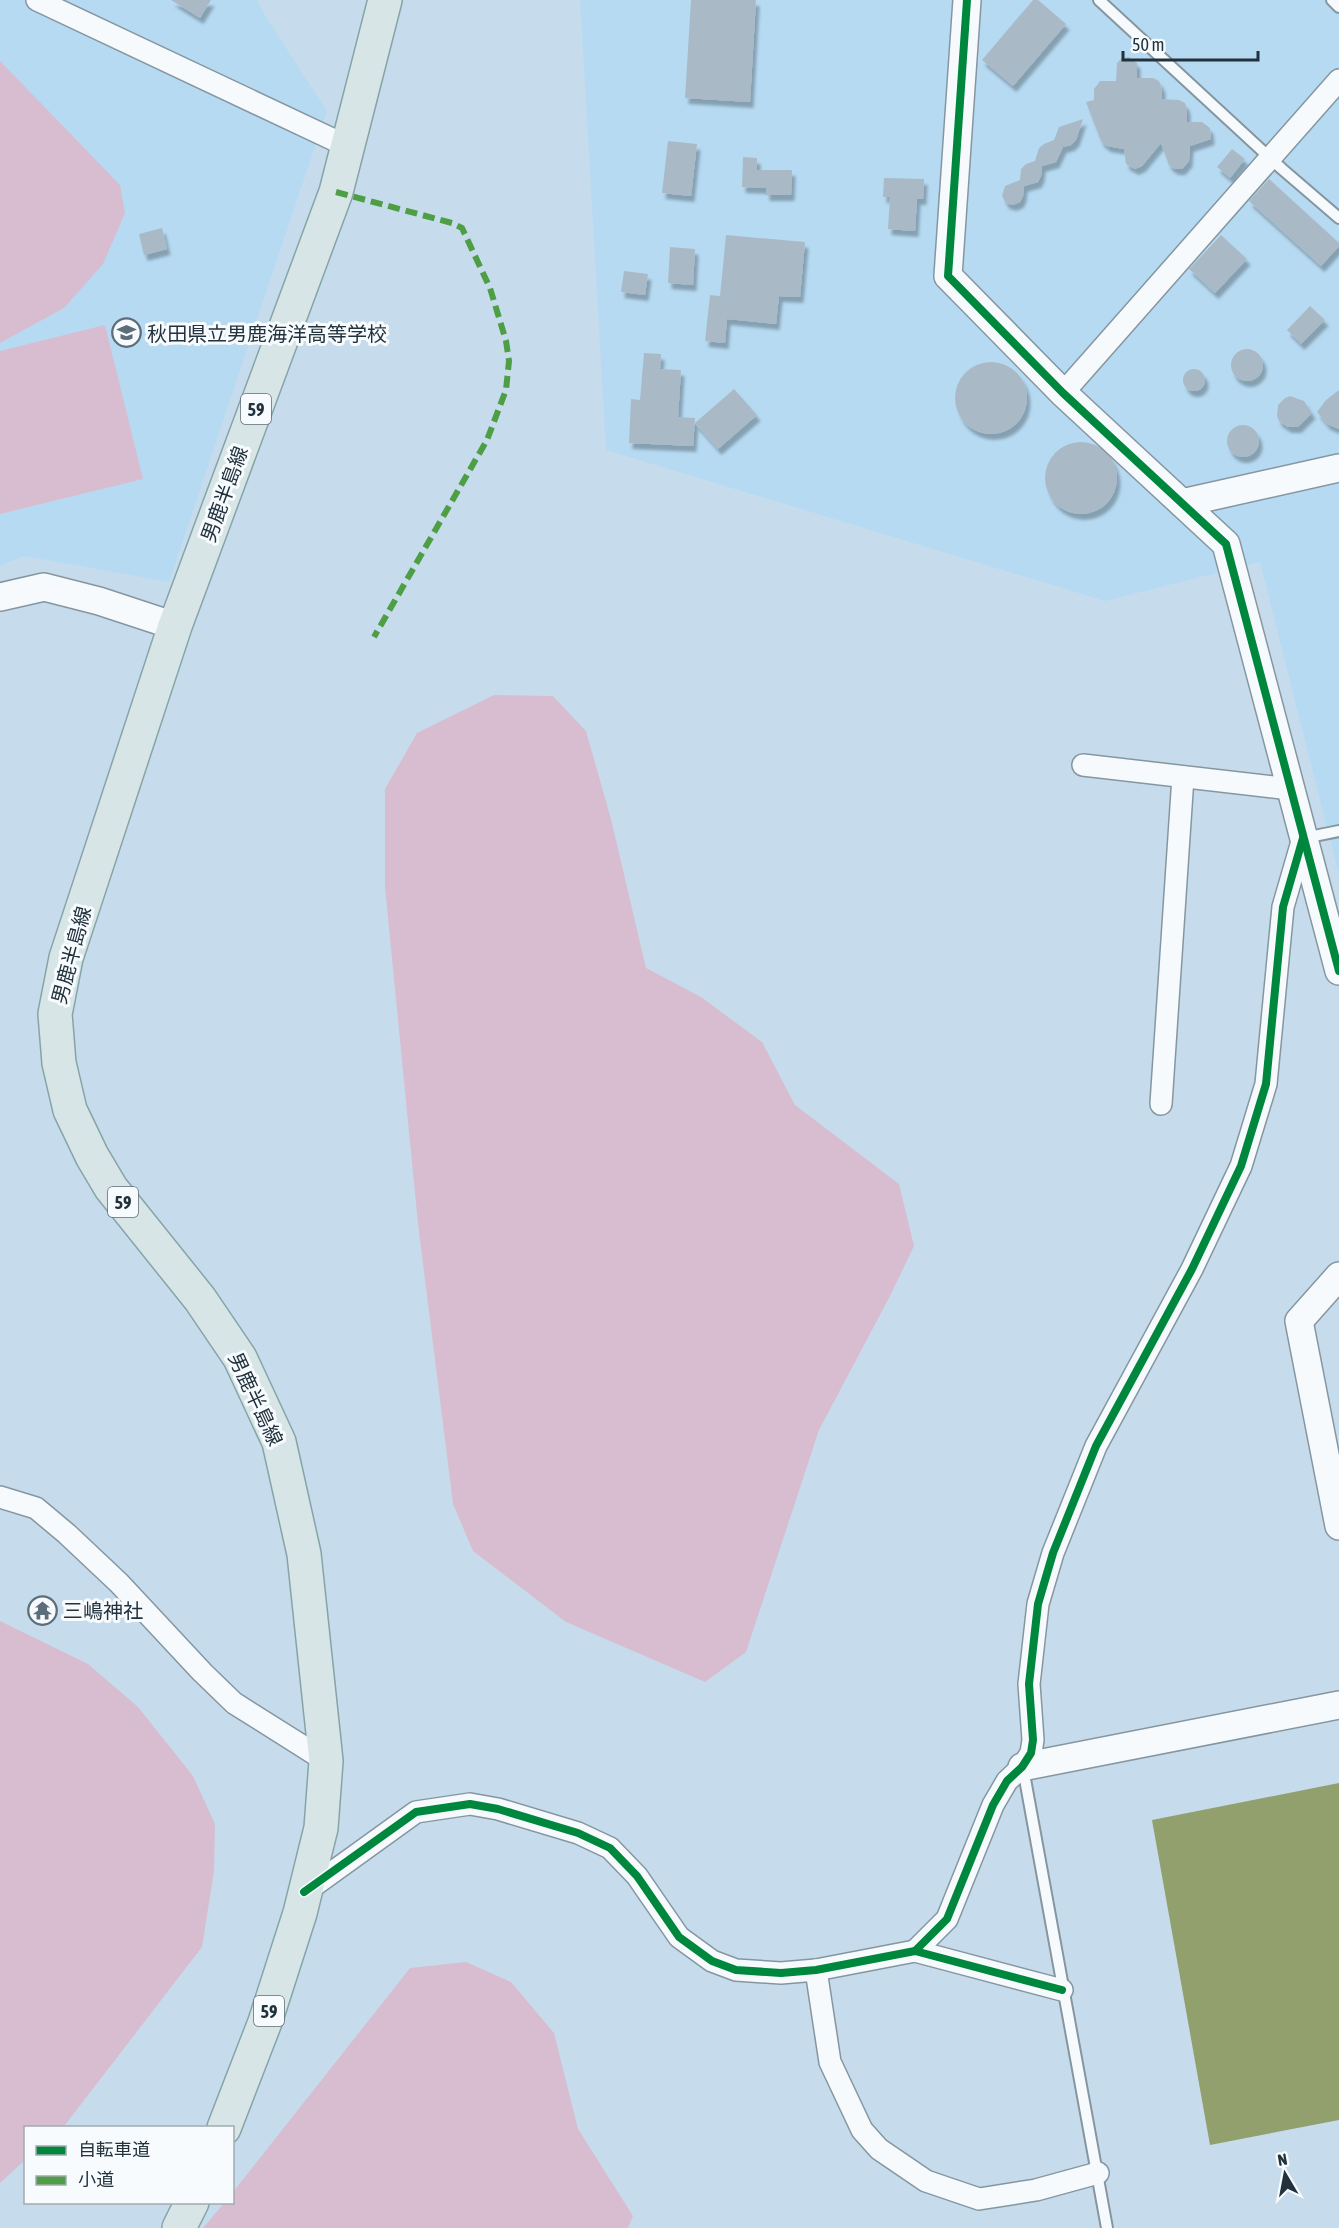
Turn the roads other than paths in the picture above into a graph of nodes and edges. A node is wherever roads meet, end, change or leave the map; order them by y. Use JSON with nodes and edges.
{"nodes":[{"id":1,"x":37,"y":0,"type":"edge"},
{"id":2,"x":385,"y":0,"type":"edge"},
{"id":3,"x":967,"y":0,"type":"edge"},
{"id":4,"x":1099,"y":0,"type":"edge"},
{"id":5,"x":1332,"y":0,"type":"edge"},
{"id":6,"x":1339,"y":7,"type":"edge"},
{"id":7,"x":1339,"y":80,"type":"edge"},
{"id":8,"x":349,"y":147,"type":"junction"},
{"id":9,"x":1271,"y":159,"type":"junction"},
{"id":10,"x":1339,"y":218,"type":"edge"},
{"id":11,"x":1063,"y":393,"type":"junction"},
{"id":12,"x":1339,"y":468,"type":"edge"},
{"id":13,"x":1182,"y":503,"type":"junction"},
{"id":14,"x":0,"y":597,"type":"edge"},
{"id":15,"x":175,"y":626,"type":"junction"},
{"id":16,"x":1083,"y":765,"type":"dead end"},
{"id":17,"x":1182,"y":777,"type":"junction"},
{"id":18,"x":1291,"y":789,"type":"junction"},
{"id":19,"x":1339,"y":831,"type":"edge"},
{"id":20,"x":1304,"y":838,"type":"junction"},
{"id":21,"x":1339,"y":971,"type":"edge"},
{"id":22,"x":1161,"y":1104,"type":"dead end"},
{"id":23,"x":1339,"y":1276,"type":"edge"},
{"id":24,"x":0,"y":1497,"type":"edge"},
{"id":25,"x":1339,"y":1526,"type":"edge"},
{"id":26,"x":1339,"y":1705,"type":"edge"},
{"id":27,"x":326,"y":1761,"type":"junction"},
{"id":28,"x":1022,"y":1767,"type":"junction"},
{"id":29,"x":304,"y":1892,"type":"junction"},
{"id":30,"x":915,"y":1951,"type":"junction"},
{"id":31,"x":816,"y":1970,"type":"junction"},
{"id":32,"x":1062,"y":1990,"type":"junction"},
{"id":33,"x":224,"y":2126,"type":"edge"},
{"id":34,"x":1098,"y":2173,"type":"junction"},
{"id":35,"x":191,"y":2204,"type":"edge"},
{"id":36,"x":178,"y":2228,"type":"edge"},
{"id":37,"x":1107,"y":2228,"type":"edge"}],
"edges":[{"from":1,"to":8,"type":"street"},
{"from":2,"to":8,"type":"main road","name":"男鹿半島線","number":"59"},
{"from":3,"to":11,"type":"street"},
{"from":4,"to":9,"type":"lane"},
{"from":5,"to":6,"type":"lane"},
{"from":7,"to":9,"type":"street"},
{"from":8,"to":15,"type":"main road","name":"男鹿半島線","number":"59"},
{"from":9,"to":10,"type":"lane"},
{"from":9,"to":11,"type":"street"},
{"from":11,"to":13,"type":"street"},
{"from":12,"to":13,"type":"street"},
{"from":13,"to":18,"type":"street"},
{"from":14,"to":15,"type":"street"},
{"from":15,"to":27,"type":"main road","name":"男鹿半島線","number":"59"},
{"from":16,"to":17,"type":"street"},
{"from":17,"to":18,"type":"street"},
{"from":17,"to":22,"type":"street"},
{"from":18,"to":20,"type":"street"},
{"from":19,"to":20,"type":"lane"},
{"from":20,"to":21,"type":"street"},
{"from":20,"to":28,"type":"street"},
{"from":23,"to":25,"type":"street"},
{"from":24,"to":27,"type":"street"},
{"from":26,"to":28,"type":"street"},
{"from":27,"to":29,"type":"main road","name":"男鹿半島線","number":"59"},
{"from":28,"to":30,"type":"street"},
{"from":28,"to":32,"type":"lane"},
{"from":29,"to":31,"type":"street"},
{"from":29,"to":33,"type":"main road","name":"男鹿半島線","number":"59"},
{"from":30,"to":31,"type":"street"},
{"from":30,"to":32,"type":"street"},
{"from":31,"to":34,"type":"street"},
{"from":32,"to":34,"type":"lane"},
{"from":34,"to":37,"type":"lane"},
{"from":35,"to":36,"type":"main road"}]}
